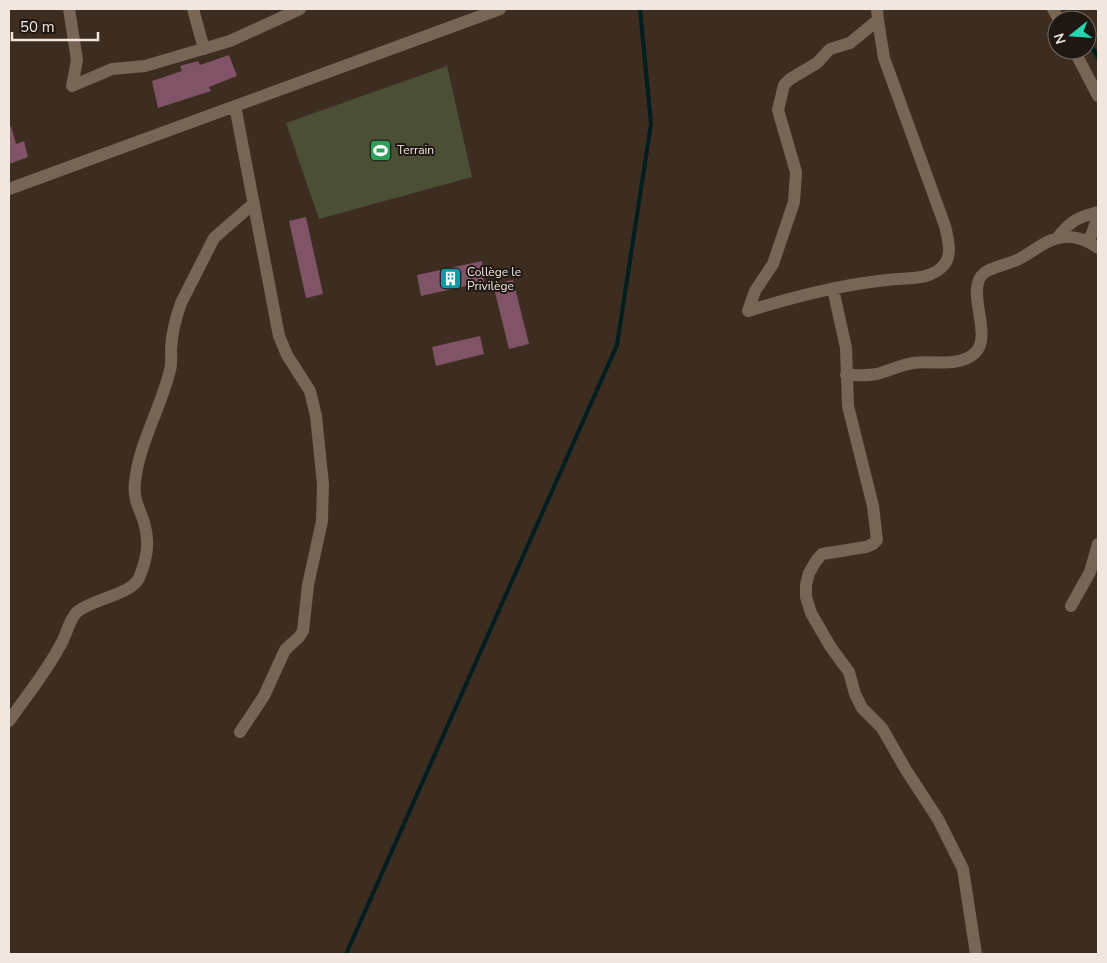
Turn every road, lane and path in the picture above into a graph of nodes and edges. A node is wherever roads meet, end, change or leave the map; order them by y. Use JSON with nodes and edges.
{"nodes":[{"id":1,"x":69,"y":9,"type":"edge"},
{"id":2,"x":193,"y":9,"type":"edge"},
{"id":3,"x":300,"y":9,"type":"edge"},
{"id":4,"x":500,"y":9,"type":"edge"},
{"id":5,"x":466,"y":14,"type":"edge"},
{"id":6,"x":878,"y":14,"type":"edge"},
{"id":7,"x":204,"y":49,"type":"junction"},
{"id":8,"x":1079,"y":60,"type":"edge"},
{"id":9,"x":1098,"y":96,"type":"edge"},
{"id":10,"x":234,"y":106,"type":"junction"},
{"id":11,"x":9,"y":189,"type":"edge"},
{"id":12,"x":254,"y":204,"type":"junction"},
{"id":13,"x":1098,"y":212,"type":"edge"},
{"id":14,"x":1098,"y":217,"type":"edge"},
{"id":15,"x":1057,"y":238,"type":"junction"},
{"id":16,"x":1094,"y":245,"type":"edge"},
{"id":17,"x":833,"y":289,"type":"junction"},
{"id":18,"x":846,"y":375,"type":"junction"},
{"id":19,"x":1098,"y":544,"type":"edge"},
{"id":20,"x":1071,"y":606,"type":"dead end"},
{"id":21,"x":9,"y":721,"type":"edge"},
{"id":22,"x":240,"y":732,"type":"dead end"},
{"id":23,"x":976,"y":954,"type":"edge"}],
"edges":[{"from":1,"to":7,"type":"street"},
{"from":2,"to":7,"type":"street"},
{"from":3,"to":7,"type":"street"},
{"from":4,"to":5,"type":"street"},
{"from":5,"to":10,"type":"street"},
{"from":6,"to":17,"type":"street"},
{"from":6,"to":17,"type":"street"},
{"from":8,"to":9,"type":"street"},
{"from":10,"to":11,"type":"street"},
{"from":10,"to":12,"type":"street"},
{"from":12,"to":21,"type":"street"},
{"from":12,"to":22,"type":"street"},
{"from":13,"to":15,"type":"street"},
{"from":14,"to":16,"type":"street"},
{"from":15,"to":16,"type":"street"},
{"from":15,"to":18,"type":"street"},
{"from":17,"to":18,"type":"street"},
{"from":18,"to":23,"type":"street"},
{"from":19,"to":20,"type":"street"}]}
